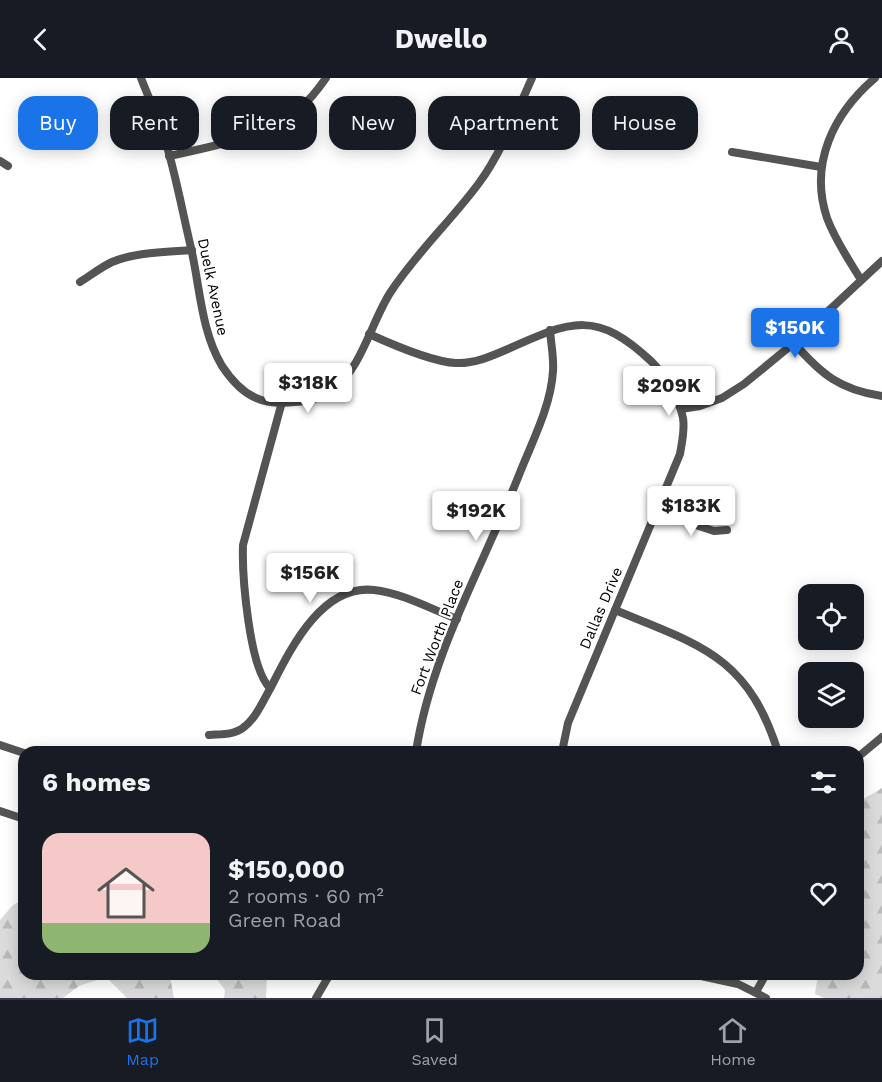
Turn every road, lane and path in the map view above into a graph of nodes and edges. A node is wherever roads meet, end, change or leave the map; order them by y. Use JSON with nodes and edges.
{"nodes":[{"id":1,"x":141,"y":78,"type":"edge"},
{"id":2,"x":326,"y":78,"type":"edge"},
{"id":3,"x":532,"y":78,"type":"edge"},
{"id":4,"x":875,"y":78,"type":"edge"},
{"id":5,"x":732,"y":152,"type":"dead end"},
{"id":6,"x":169,"y":156,"type":"junction"},
{"id":7,"x":0,"y":161,"type":"edge"},
{"id":8,"x":8,"y":166,"type":"dead end"},
{"id":9,"x":821,"y":167,"type":"junction"},
{"id":10,"x":192,"y":250,"type":"junction"},
{"id":11,"x":882,"y":261,"type":"edge"},
{"id":12,"x":861,"y":280,"type":"junction"},
{"id":13,"x":80,"y":282,"type":"dead end"},
{"id":14,"x":549,"y":330,"type":"junction"},
{"id":15,"x":369,"y":334,"type":"junction"},
{"id":16,"x":794,"y":343,"type":"junction"},
{"id":17,"x":882,"y":396,"type":"edge"},
{"id":18,"x":282,"y":402,"type":"junction"},
{"id":19,"x":681,"y":410,"type":"junction"},
{"id":20,"x":656,"y":512,"type":"junction"},
{"id":21,"x":727,"y":530,"type":"dead end"},
{"id":22,"x":615,"y":610,"type":"junction"},
{"id":23,"x":457,"y":619,"type":"junction"},
{"id":24,"x":270,"y":688,"type":"junction"},
{"id":25,"x":209,"y":735,"type":"dead end"},
{"id":26,"x":882,"y":737,"type":"edge"},
{"id":27,"x":0,"y":745,"type":"edge"},
{"id":28,"x":417,"y":746,"type":"edge"},
{"id":29,"x":563,"y":746,"type":"edge"},
{"id":30,"x":776,"y":746,"type":"edge"},
{"id":31,"x":18,"y":751,"type":"edge"},
{"id":32,"x":864,"y":752,"type":"edge"},
{"id":33,"x":0,"y":811,"type":"edge"},
{"id":34,"x":18,"y":817,"type":"edge"},
{"id":35,"x":326,"y":980,"type":"edge"},
{"id":36,"x":720,"y":980,"type":"edge"},
{"id":37,"x":763,"y":980,"type":"edge"},
{"id":38,"x":756,"y":992,"type":"junction"},
{"id":39,"x":316,"y":998,"type":"edge"},
{"id":40,"x":766,"y":998,"type":"edge"}],
"edges":[{"from":1,"to":6,"type":"street","name":"Duelk Avenue"},
{"from":2,"to":6,"type":"street"},
{"from":3,"to":15,"type":"street","name":"Duelk Avenue"},
{"from":4,"to":9,"type":"street"},
{"from":5,"to":9,"type":"street"},
{"from":6,"to":10,"type":"street","name":"Duelk Avenue"},
{"from":7,"to":8,"type":"street"},
{"from":9,"to":12,"type":"street"},
{"from":10,"to":13,"type":"street"},
{"from":10,"to":18,"type":"street","name":"Duelk Avenue"},
{"from":11,"to":12,"type":"street"},
{"from":12,"to":16,"type":"street"},
{"from":14,"to":15,"type":"street","name":"Dallas Drive"},
{"from":14,"to":19,"type":"street","name":"Dallas Drive"},
{"from":14,"to":23,"type":"street","name":"Fort Worth Place"},
{"from":15,"to":18,"type":"street","name":"Duelk Avenue"},
{"from":16,"to":17,"type":"street"},
{"from":16,"to":19,"type":"street"},
{"from":18,"to":24,"type":"street"},
{"from":19,"to":20,"type":"street","name":"Dallas Drive"},
{"from":20,"to":21,"type":"street"},
{"from":20,"to":22,"type":"street","name":"Dallas Drive"},
{"from":22,"to":29,"type":"street","name":"Dallas Drive"},
{"from":22,"to":30,"type":"street"},
{"from":23,"to":24,"type":"street"},
{"from":23,"to":28,"type":"street","name":"Fort Worth Place"},
{"from":24,"to":25,"type":"street"},
{"from":26,"to":32,"type":"street"},
{"from":27,"to":31,"type":"street"},
{"from":33,"to":34,"type":"street"},
{"from":35,"to":39,"type":"street"},
{"from":36,"to":38,"type":"street"},
{"from":37,"to":38,"type":"street"},
{"from":38,"to":40,"type":"street"}]}
